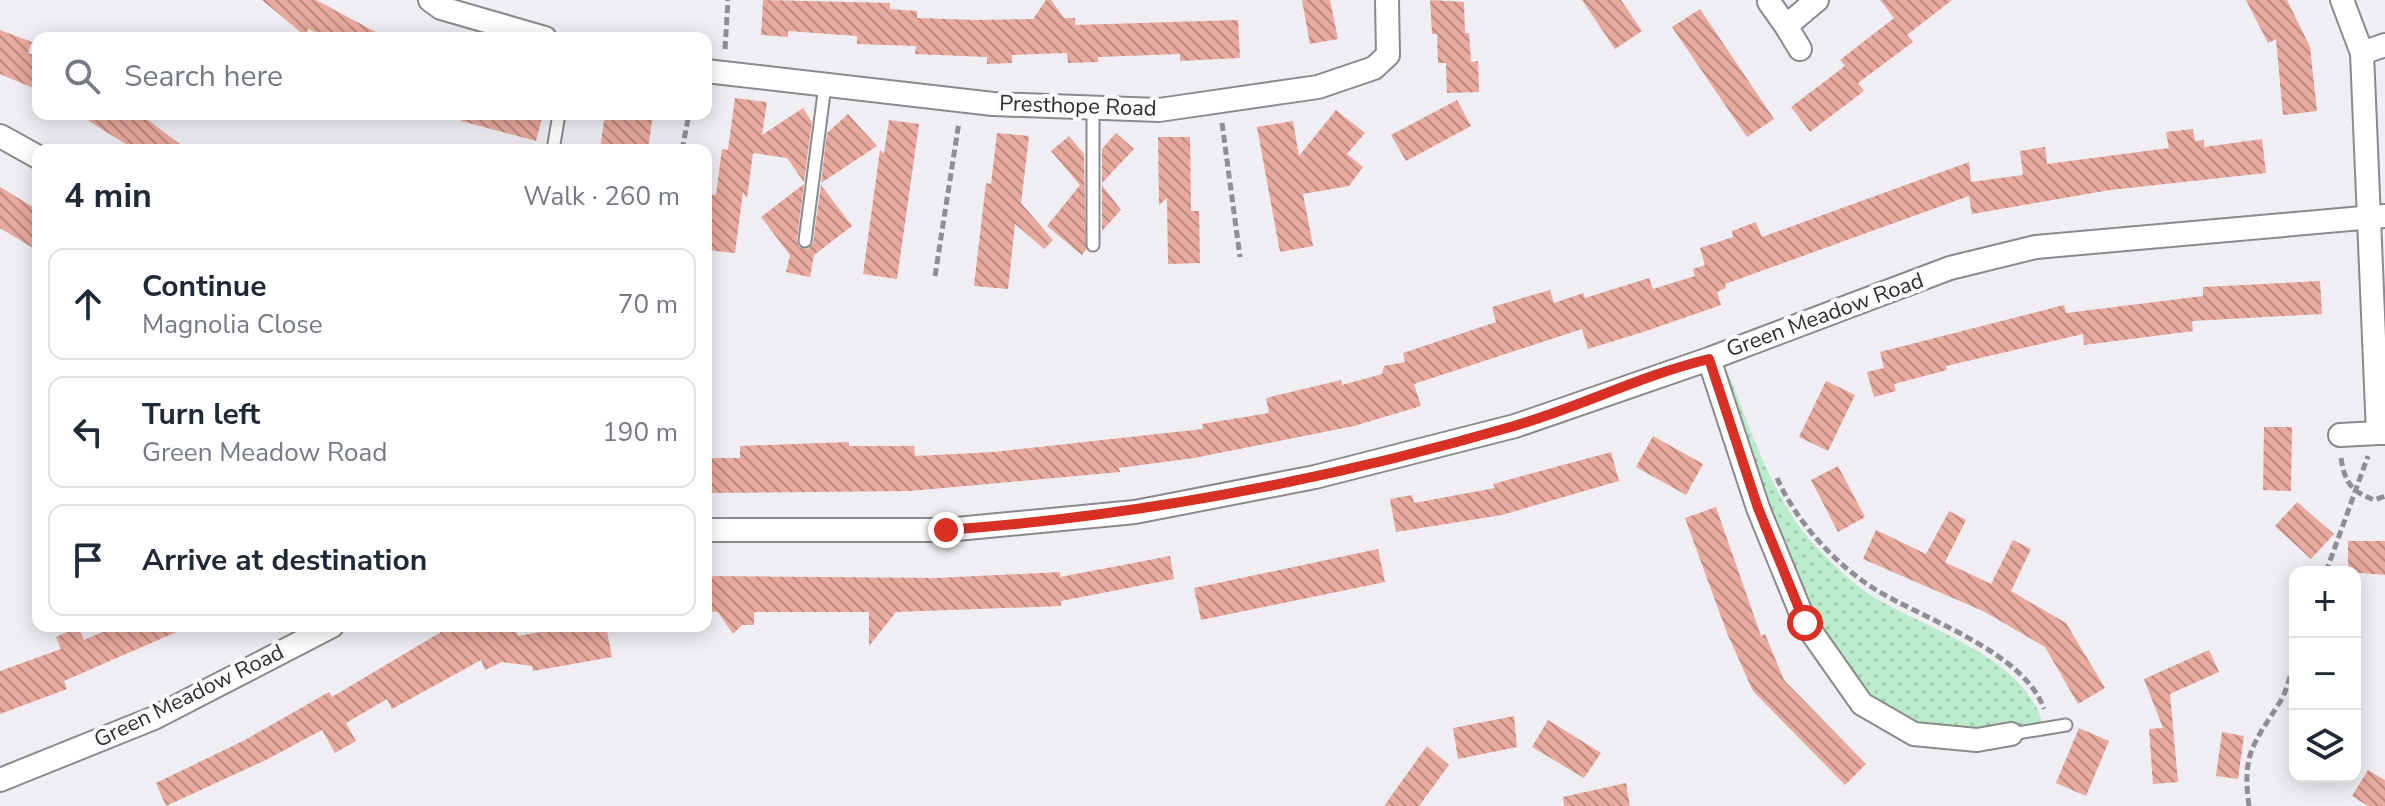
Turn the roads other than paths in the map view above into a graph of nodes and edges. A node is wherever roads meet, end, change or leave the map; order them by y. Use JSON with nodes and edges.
{"nodes":[{"id":1,"x":430,"y":0,"type":"edge"},
{"id":2,"x":1387,"y":0,"type":"edge"},
{"id":3,"x":1817,"y":0,"type":"edge"},
{"id":4,"x":2342,"y":0,"type":"edge"},
{"id":5,"x":1769,"y":2,"type":"dead end"},
{"id":6,"x":1786,"y":26,"type":"junction"},
{"id":7,"x":524,"y":32,"type":"edge"},
{"id":8,"x":2385,"y":45,"type":"edge"},
{"id":9,"x":1800,"y":49,"type":"dead end"},
{"id":10,"x":2362,"y":53,"type":"junction"},
{"id":11,"x":715,"y":72,"type":"edge"},
{"id":12,"x":825,"y":85,"type":"junction"},
{"id":13,"x":1093,"y":107,"type":"junction"},
{"id":14,"x":558,"y":120,"type":"edge"},
{"id":15,"x":0,"y":136,"type":"edge"},
{"id":16,"x":554,"y":144,"type":"edge"},
{"id":17,"x":32,"y":154,"type":"edge"},
{"id":18,"x":2378,"y":215,"type":"edge"},
{"id":19,"x":805,"y":241,"type":"dead end"},
{"id":20,"x":1093,"y":245,"type":"dead end"},
{"id":21,"x":1709,"y":359,"type":"junction"},
{"id":22,"x":2381,"y":433,"type":"edge"},
{"id":23,"x":2340,"y":435,"type":"road end"},
{"id":24,"x":712,"y":530,"type":"edge"},
{"id":25,"x":320,"y":632,"type":"edge"},
{"id":26,"x":2066,"y":725,"type":"dead end"},
{"id":27,"x":2011,"y":734,"type":"joint"},
{"id":28,"x":0,"y":780,"type":"edge"}],
"edges":[{"from":1,"to":7,"type":"street"},
{"from":2,"to":13,"type":"street","name":"Presthope Road"},
{"from":3,"to":6,"type":"street"},
{"from":4,"to":10,"type":"street"},
{"from":5,"to":6,"type":"street"},
{"from":6,"to":9,"type":"street"},
{"from":8,"to":10,"type":"street"},
{"from":10,"to":18,"type":"street"},
{"from":11,"to":12,"type":"street","name":"Presthope Road"},
{"from":12,"to":13,"type":"street","name":"Presthope Road"},
{"from":12,"to":19,"type":"lane"},
{"from":13,"to":20,"type":"lane"},
{"from":14,"to":16,"type":"lane"},
{"from":15,"to":17,"type":"street"},
{"from":18,"to":21,"type":"street","name":"Green Meadow Road"},
{"from":18,"to":22,"type":"street"},
{"from":21,"to":24,"type":"street","name":"Green Meadow Road"},
{"from":21,"to":27,"type":"street"},
{"from":22,"to":23,"type":"street"},
{"from":25,"to":28,"type":"street","name":"Green Meadow Road"},
{"from":26,"to":27,"type":"lane"}]}
